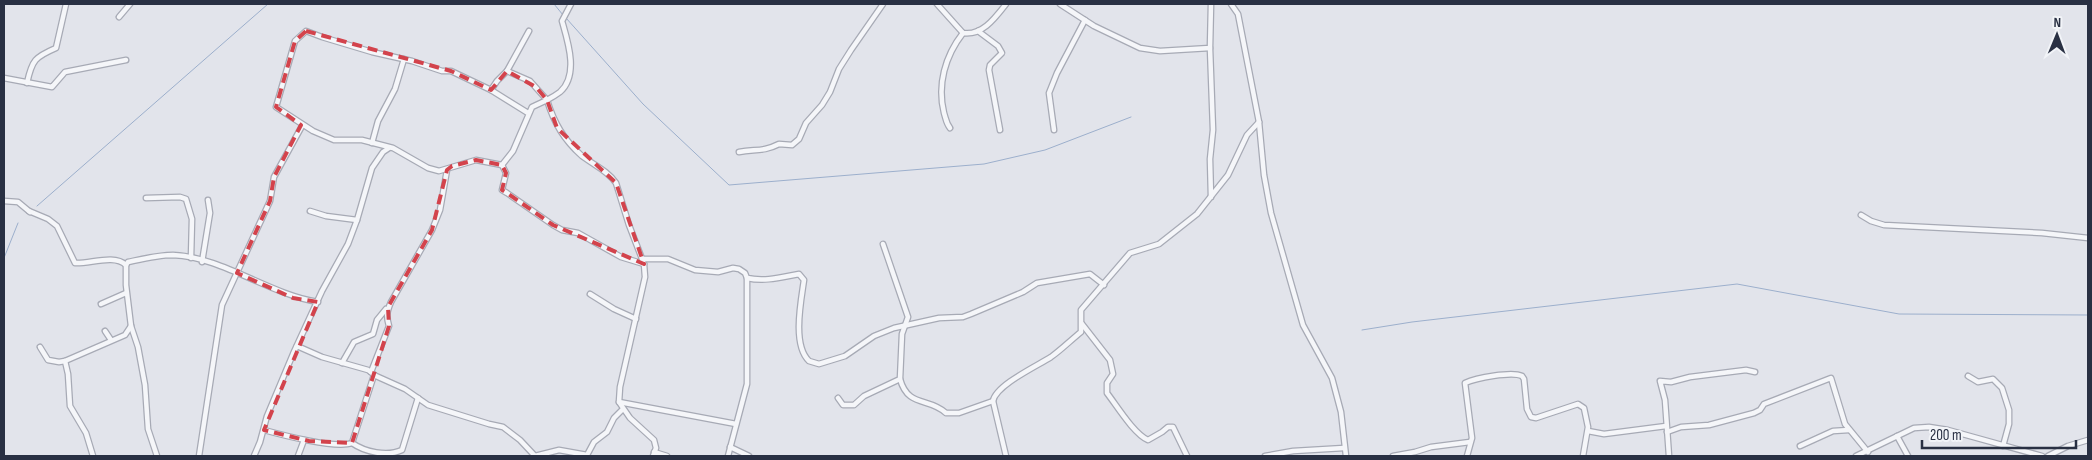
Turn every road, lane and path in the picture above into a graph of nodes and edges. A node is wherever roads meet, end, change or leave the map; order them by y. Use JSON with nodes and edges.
{"nodes":[{"id":1,"x":66,"y":4,"type":"edge"},
{"id":2,"x":130,"y":4,"type":"edge"},
{"id":3,"x":571,"y":4,"type":"edge"},
{"id":4,"x":883,"y":4,"type":"edge"},
{"id":5,"x":937,"y":4,"type":"edge"},
{"id":6,"x":1006,"y":4,"type":"edge"},
{"id":7,"x":1060,"y":4,"type":"edge"},
{"id":8,"x":1211,"y":4,"type":"edge"},
{"id":9,"x":1231,"y":4,"type":"edge"},
{"id":10,"x":1240,"y":4,"type":"edge"},
{"id":11,"x":1065,"y":6,"type":"edge"},
{"id":12,"x":1238,"y":14,"type":"junction"},
{"id":13,"x":119,"y":18,"type":"dead end"},
{"id":14,"x":1084,"y":20,"type":"junction"},
{"id":15,"x":529,"y":31,"type":"dead end"},
{"id":16,"x":978,"y":31,"type":"junction"},
{"id":17,"x":963,"y":32,"type":"junction"},
{"id":18,"x":1210,"y":48,"type":"junction"},
{"id":19,"x":404,"y":59,"type":"junction"},
{"id":20,"x":126,"y":60,"type":"dead end"},
{"id":21,"x":507,"y":71,"type":"junction"},
{"id":22,"x":4,"y":78,"type":"edge"},
{"id":23,"x":27,"y":83,"type":"junction"},
{"id":24,"x":491,"y":90,"type":"junction"},
{"id":25,"x":547,"y":100,"type":"junction"},
{"id":26,"x":528,"y":113,"type":"junction"},
{"id":27,"x":1259,"y":122,"type":"junction"},
{"id":28,"x":302,"y":126,"type":"junction"},
{"id":29,"x":950,"y":128,"type":"dead end"},
{"id":30,"x":1000,"y":130,"type":"dead end"},
{"id":31,"x":1054,"y":130,"type":"dead end"},
{"id":32,"x":372,"y":143,"type":"junction"},
{"id":33,"x":389,"y":148,"type":"junction"},
{"id":34,"x":739,"y":152,"type":"dead end"},
{"id":35,"x":502,"y":165,"type":"junction"},
{"id":36,"x":447,"y":170,"type":"junction"},
{"id":37,"x":146,"y":198,"type":"dead end"},
{"id":38,"x":1211,"y":198,"type":"junction"},
{"id":39,"x":4,"y":200,"type":"edge"},
{"id":40,"x":208,"y":200,"type":"dead end"},
{"id":41,"x":310,"y":211,"type":"dead end"},
{"id":42,"x":1861,"y":215,"type":"dead end"},
{"id":43,"x":357,"y":220,"type":"junction"},
{"id":44,"x":2088,"y":238,"type":"edge"},
{"id":45,"x":884,"y":244,"type":"dead end"},
{"id":46,"x":192,"y":258,"type":"junction"},
{"id":47,"x":202,"y":262,"type":"junction"},
{"id":48,"x":643,"y":262,"type":"junction"},
{"id":49,"x":126,"y":265,"type":"junction"},
{"id":50,"x":237,"y":273,"type":"junction"},
{"id":51,"x":747,"y":278,"type":"junction"},
{"id":52,"x":1104,"y":285,"type":"junction"},
{"id":53,"x":126,"y":293,"type":"junction"},
{"id":54,"x":590,"y":294,"type":"dead end"},
{"id":55,"x":318,"y":302,"type":"junction"},
{"id":56,"x":390,"y":302,"type":"junction"},
{"id":57,"x":101,"y":304,"type":"dead end"},
{"id":58,"x":636,"y":319,"type":"junction"},
{"id":59,"x":907,"y":324,"type":"junction"},
{"id":60,"x":1082,"y":324,"type":"junction"},
{"id":61,"x":131,"y":326,"type":"junction"},
{"id":62,"x":105,"y":331,"type":"dead end"},
{"id":63,"x":112,"y":340,"type":"junction"},
{"id":64,"x":297,"y":346,"type":"junction"},
{"id":65,"x":40,"y":347,"type":"dead end"},
{"id":66,"x":65,"y":361,"type":"junction"},
{"id":67,"x":342,"y":363,"type":"junction"},
{"id":68,"x":1755,"y":372,"type":"dead end"},
{"id":69,"x":373,"y":373,"type":"junction"},
{"id":70,"x":1968,"y":376,"type":"dead end"},
{"id":71,"x":900,"y":378,"type":"junction"},
{"id":72,"x":418,"y":398,"type":"junction"},
{"id":73,"x":838,"y":398,"type":"dead end"},
{"id":74,"x":993,"y":401,"type":"junction"},
{"id":75,"x":619,"y":402,"type":"junction"},
{"id":76,"x":623,"y":409,"type":"junction"},
{"id":77,"x":736,"y":424,"type":"junction"},
{"id":78,"x":1666,"y":426,"type":"junction"},
{"id":79,"x":264,"y":430,"type":"junction"},
{"id":80,"x":1849,"y":430,"type":"junction"},
{"id":81,"x":1588,"y":431,"type":"junction"},
{"id":82,"x":1667,"y":432,"type":"junction"},
{"id":83,"x":1898,"y":436,"type":"junction"},
{"id":84,"x":304,"y":440,"type":"junction"},
{"id":85,"x":2088,"y":440,"type":"edge"},
{"id":86,"x":1470,"y":442,"type":"junction"},
{"id":87,"x":352,"y":443,"type":"junction"},
{"id":88,"x":1800,"y":446,"type":"dead end"},
{"id":89,"x":2003,"y":446,"type":"junction"},
{"id":90,"x":730,"y":447,"type":"junction"},
{"id":91,"x":1344,"y":448,"type":"junction"},
{"id":92,"x":1868,"y":452,"type":"junction"},
{"id":93,"x":654,"y":454,"type":"edge"},
{"id":94,"x":93,"y":456,"type":"edge"},
{"id":95,"x":157,"y":456,"type":"edge"},
{"id":96,"x":199,"y":456,"type":"edge"},
{"id":97,"x":254,"y":456,"type":"edge"},
{"id":98,"x":298,"y":456,"type":"edge"},
{"id":99,"x":535,"y":456,"type":"edge"},
{"id":100,"x":667,"y":456,"type":"edge"},
{"id":101,"x":728,"y":456,"type":"edge"},
{"id":102,"x":749,"y":456,"type":"edge"},
{"id":103,"x":1006,"y":456,"type":"edge"},
{"id":104,"x":1188,"y":456,"type":"edge"},
{"id":105,"x":1265,"y":456,"type":"edge"},
{"id":106,"x":1346,"y":456,"type":"edge"},
{"id":107,"x":1392,"y":456,"type":"edge"},
{"id":108,"x":1467,"y":456,"type":"edge"},
{"id":109,"x":1583,"y":456,"type":"edge"},
{"id":110,"x":1669,"y":456,"type":"edge"},
{"id":111,"x":1856,"y":456,"type":"edge"},
{"id":112,"x":1908,"y":456,"type":"edge"},
{"id":113,"x":2042,"y":456,"type":"edge"},
{"id":114,"x":2048,"y":456,"type":"edge"}],
"edges":[{"from":1,"to":23,"type":"street"},
{"from":2,"to":13,"type":"street"},
{"from":3,"to":25,"type":"street"},
{"from":4,"to":34,"type":"street"},
{"from":5,"to":17,"type":"street"},
{"from":6,"to":16,"type":"street"},
{"from":7,"to":11,"type":"street"},
{"from":8,"to":18,"type":"street"},
{"from":9,"to":12,"type":"street"},
{"from":10,"to":12,"type":"street"},
{"from":11,"to":14,"type":"street"},
{"from":12,"to":27,"type":"street"},
{"from":14,"to":18,"type":"street"},
{"from":14,"to":31,"type":"street"},
{"from":15,"to":21,"type":"street"},
{"from":16,"to":17,"type":"street"},
{"from":16,"to":30,"type":"street"},
{"from":17,"to":29,"type":"street"},
{"from":18,"to":38,"type":"street"},
{"from":19,"to":24,"type":"street"},
{"from":19,"to":28,"type":"street"},
{"from":19,"to":32,"type":"street"},
{"from":20,"to":23,"type":"street"},
{"from":21,"to":24,"type":"street"},
{"from":21,"to":25,"type":"street"},
{"from":22,"to":23,"type":"street"},
{"from":24,"to":26,"type":"street"},
{"from":25,"to":26,"type":"street"},
{"from":25,"to":48,"type":"street"},
{"from":26,"to":35,"type":"street"},
{"from":27,"to":38,"type":"street"},
{"from":27,"to":91,"type":"street"},
{"from":28,"to":32,"type":"street"},
{"from":28,"to":50,"type":"street"},
{"from":32,"to":33,"type":"street"},
{"from":33,"to":36,"type":"street"},
{"from":33,"to":43,"type":"street"},
{"from":35,"to":36,"type":"street"},
{"from":35,"to":48,"type":"street"},
{"from":36,"to":56,"type":"street"},
{"from":37,"to":46,"type":"street"},
{"from":38,"to":52,"type":"street"},
{"from":39,"to":49,"type":"street"},
{"from":40,"to":47,"type":"street"},
{"from":41,"to":43,"type":"street"},
{"from":42,"to":44,"type":"street"},
{"from":43,"to":55,"type":"street"},
{"from":45,"to":59,"type":"street"},
{"from":46,"to":47,"type":"street"},
{"from":46,"to":49,"type":"street"},
{"from":47,"to":50,"type":"street"},
{"from":48,"to":51,"type":"street"},
{"from":48,"to":58,"type":"street"},
{"from":49,"to":53,"type":"street"},
{"from":50,"to":55,"type":"street"},
{"from":50,"to":96,"type":"street"},
{"from":51,"to":59,"type":"street"},
{"from":51,"to":77,"type":"street"},
{"from":52,"to":59,"type":"street"},
{"from":52,"to":60,"type":"street"},
{"from":53,"to":57,"type":"street"},
{"from":53,"to":61,"type":"street"},
{"from":54,"to":58,"type":"street"},
{"from":55,"to":64,"type":"street"},
{"from":56,"to":67,"type":"street"},
{"from":56,"to":69,"type":"street"},
{"from":58,"to":75,"type":"street"},
{"from":59,"to":71,"type":"street"},
{"from":60,"to":74,"type":"street"},
{"from":60,"to":104,"type":"street"},
{"from":61,"to":63,"type":"street"},
{"from":61,"to":95,"type":"street"},
{"from":62,"to":63,"type":"street"},
{"from":63,"to":66,"type":"street"},
{"from":64,"to":67,"type":"street"},
{"from":64,"to":79,"type":"street"},
{"from":65,"to":66,"type":"street"},
{"from":66,"to":94,"type":"street"},
{"from":67,"to":69,"type":"street"},
{"from":68,"to":78,"type":"street"},
{"from":69,"to":72,"type":"street"},
{"from":69,"to":87,"type":"street"},
{"from":70,"to":89,"type":"street"},
{"from":71,"to":73,"type":"street"},
{"from":71,"to":74,"type":"street"},
{"from":72,"to":87,"type":"street"},
{"from":72,"to":99,"type":"street"},
{"from":74,"to":103,"type":"street"},
{"from":75,"to":76,"type":"street"},
{"from":75,"to":77,"type":"street"},
{"from":76,"to":93,"type":"street"},
{"from":76,"to":99,"type":"street"},
{"from":77,"to":90,"type":"street"},
{"from":78,"to":81,"type":"street"},
{"from":78,"to":82,"type":"street"},
{"from":79,"to":84,"type":"street"},
{"from":79,"to":97,"type":"street"},
{"from":80,"to":82,"type":"street"},
{"from":80,"to":88,"type":"street"},
{"from":80,"to":92,"type":"street"},
{"from":81,"to":86,"type":"street"},
{"from":81,"to":109,"type":"street"},
{"from":82,"to":110,"type":"street"},
{"from":83,"to":89,"type":"street"},
{"from":83,"to":92,"type":"street"},
{"from":83,"to":112,"type":"street"},
{"from":84,"to":87,"type":"street"},
{"from":84,"to":98,"type":"street"},
{"from":85,"to":114,"type":"street"},
{"from":86,"to":107,"type":"street"},
{"from":86,"to":108,"type":"street"},
{"from":89,"to":113,"type":"street"},
{"from":90,"to":101,"type":"street"},
{"from":90,"to":102,"type":"street"},
{"from":91,"to":105,"type":"street"},
{"from":91,"to":106,"type":"street"},
{"from":92,"to":111,"type":"street"},
{"from":93,"to":100,"type":"street"}]}
